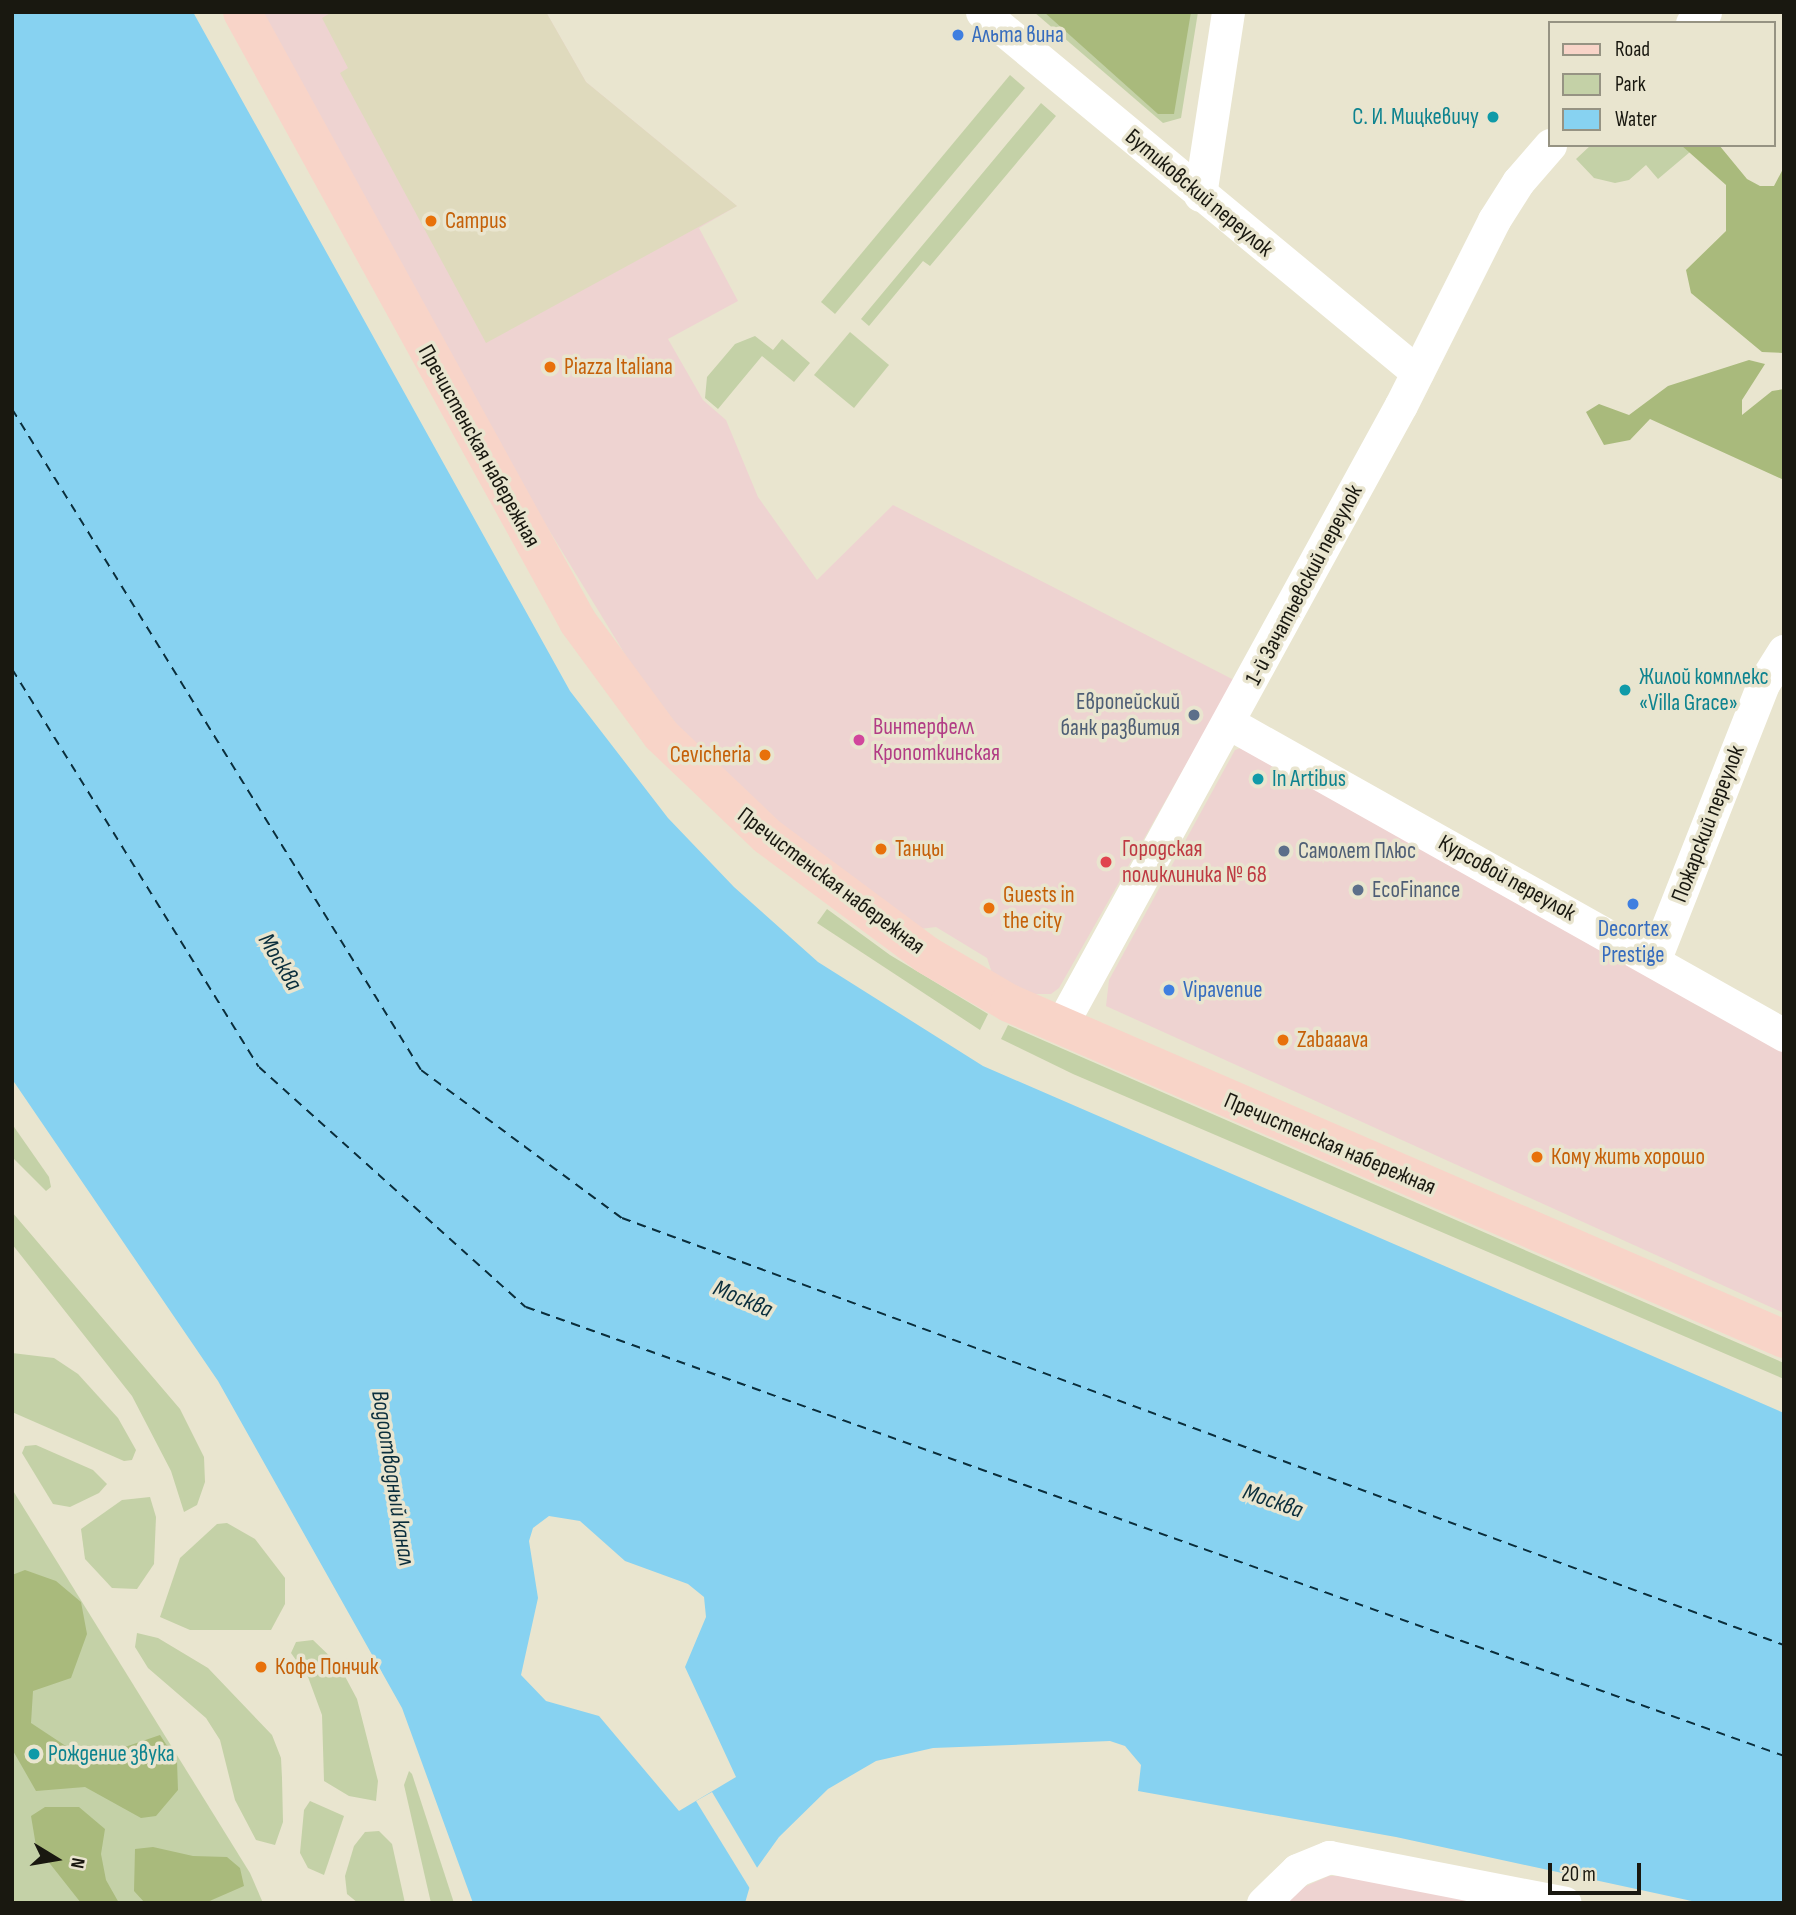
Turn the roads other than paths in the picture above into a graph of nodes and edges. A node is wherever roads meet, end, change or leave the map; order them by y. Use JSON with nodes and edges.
{"nodes":[{"id":1,"x":242,"y":12,"type":"edge"},
{"id":2,"x":982,"y":12,"type":"edge"},
{"id":3,"x":1228,"y":12,"type":"edge"},
{"id":4,"x":1548,"y":147,"type":"edge"},
{"id":5,"x":1200,"y":195,"type":"junction"},
{"id":6,"x":1418,"y":372,"type":"junction"},
{"id":7,"x":1784,"y":651,"type":"edge"},
{"id":8,"x":1229,"y":723,"type":"junction"},
{"id":9,"x":1654,"y":961,"type":"junction"},
{"id":10,"x":1060,"y":1027,"type":"junction"},
{"id":11,"x":1784,"y":1035,"type":"edge"},
{"id":12,"x":1784,"y":1339,"type":"edge"},
{"id":13,"x":1263,"y":1903,"type":"edge"},
{"id":14,"x":1565,"y":1903,"type":"edge"}],
"edges":[{"from":1,"to":10,"type":"main road","name":"Пречистенская набережная"},
{"from":2,"to":5,"type":"street","name":"Бутиковский переулок"},
{"from":3,"to":5,"type":"street"},
{"from":4,"to":6,"type":"street","name":"1-й Зачатьевский переулок"},
{"from":5,"to":6,"type":"street","name":"Бутиковский переулок"},
{"from":6,"to":8,"type":"street","name":"1-й Зачатьевский переулок"},
{"from":7,"to":9,"type":"street","name":"Пожарский переулок"},
{"from":8,"to":9,"type":"street","name":"Курсовой переулок"},
{"from":8,"to":10,"type":"street","name":"1-й Зачатьевский переулок"},
{"from":9,"to":11,"type":"street","name":"Курсовой переулок"},
{"from":10,"to":12,"type":"main road","name":"Пречистенская набережная"},
{"from":13,"to":14,"type":"street"}]}
